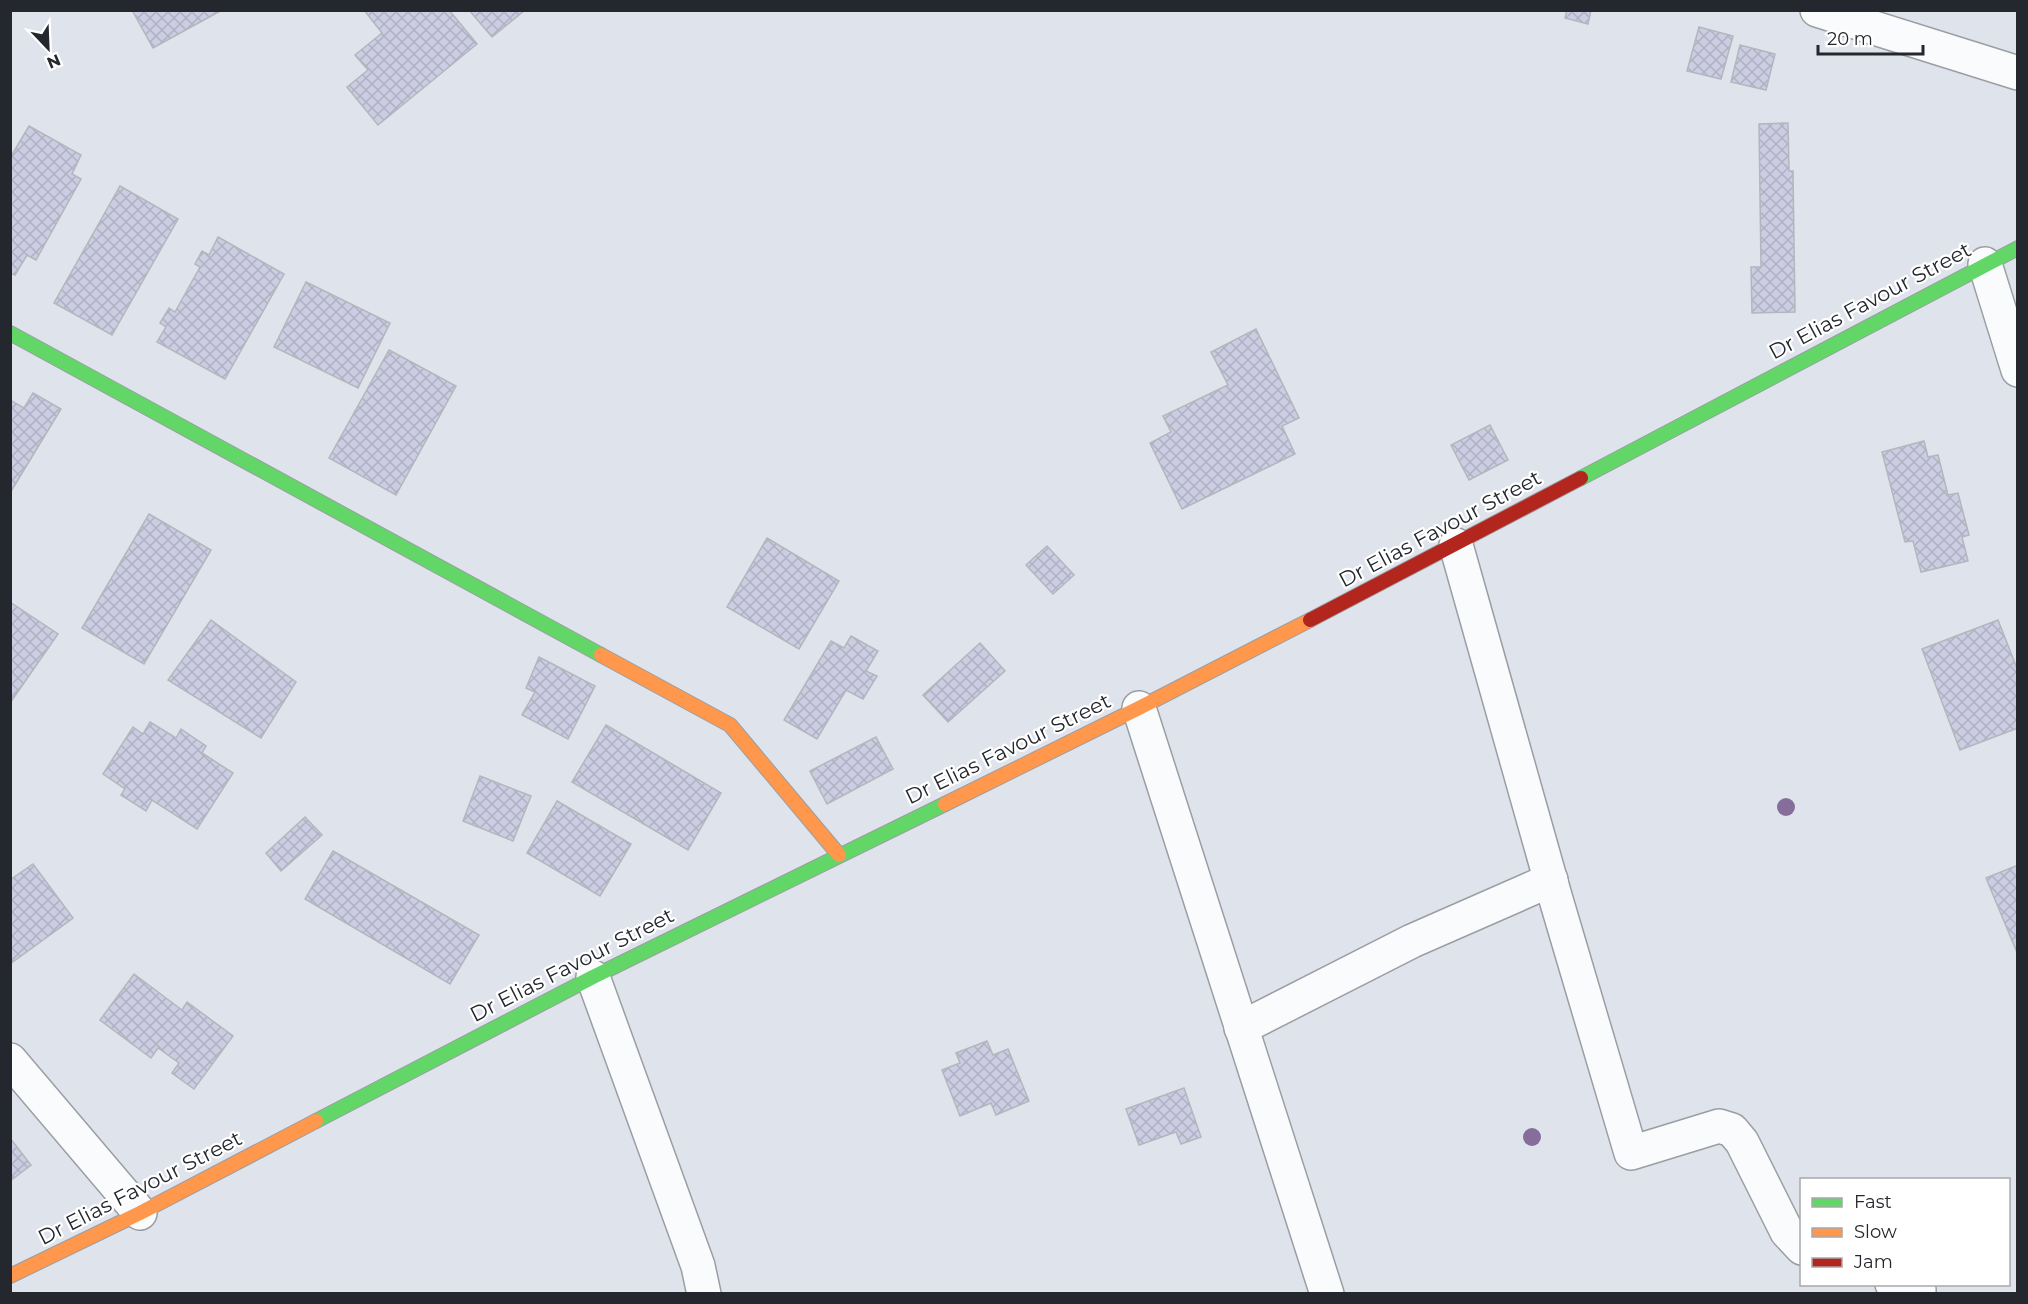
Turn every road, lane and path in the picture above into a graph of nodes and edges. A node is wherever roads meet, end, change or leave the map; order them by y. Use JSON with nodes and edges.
{"nodes":[{"id":1,"x":1817,"y":10,"type":"edge"},
{"id":2,"x":2018,"y":73,"type":"edge"},
{"id":3,"x":2018,"y":248,"type":"edge"},
{"id":4,"x":1985,"y":264,"type":"junction"},
{"id":5,"x":10,"y":333,"type":"edge"},
{"id":6,"x":2018,"y":370,"type":"edge"},
{"id":7,"x":1456,"y":545,"type":"junction"},
{"id":8,"x":1139,"y":708,"type":"junction"},
{"id":9,"x":839,"y":855,"type":"junction"},
{"id":10,"x":1551,"y":880,"type":"junction"},
{"id":11,"x":593,"y":977,"type":"junction"},
{"id":12,"x":1241,"y":1028,"type":"junction"},
{"id":13,"x":10,"y":1060,"type":"edge"},
{"id":14,"x":140,"y":1214,"type":"junction"},
{"id":15,"x":1800,"y":1246,"type":"edge"},
{"id":16,"x":10,"y":1276,"type":"edge"},
{"id":17,"x":704,"y":1293,"type":"edge"},
{"id":18,"x":1327,"y":1293,"type":"edge"}],
"edges":[{"from":1,"to":2,"type":"street"},
{"from":3,"to":4,"type":"street","name":"Dr Elias Favour Street"},
{"from":4,"to":6,"type":"street"},
{"from":4,"to":7,"type":"street","name":"Dr Elias Favour Street"},
{"from":5,"to":9,"type":"street"},
{"from":7,"to":8,"type":"street","name":"Dr Elias Favour Street"},
{"from":7,"to":10,"type":"street"},
{"from":8,"to":9,"type":"street","name":"Dr Elias Favour Street"},
{"from":8,"to":12,"type":"street"},
{"from":9,"to":11,"type":"street","name":"Dr Elias Favour Street"},
{"from":10,"to":12,"type":"street"},
{"from":10,"to":15,"type":"street"},
{"from":11,"to":14,"type":"street","name":"Dr Elias Favour Street"},
{"from":11,"to":17,"type":"street"},
{"from":12,"to":18,"type":"street"},
{"from":13,"to":14,"type":"street"},
{"from":14,"to":16,"type":"street","name":"Dr Elias Favour Street"}]}
